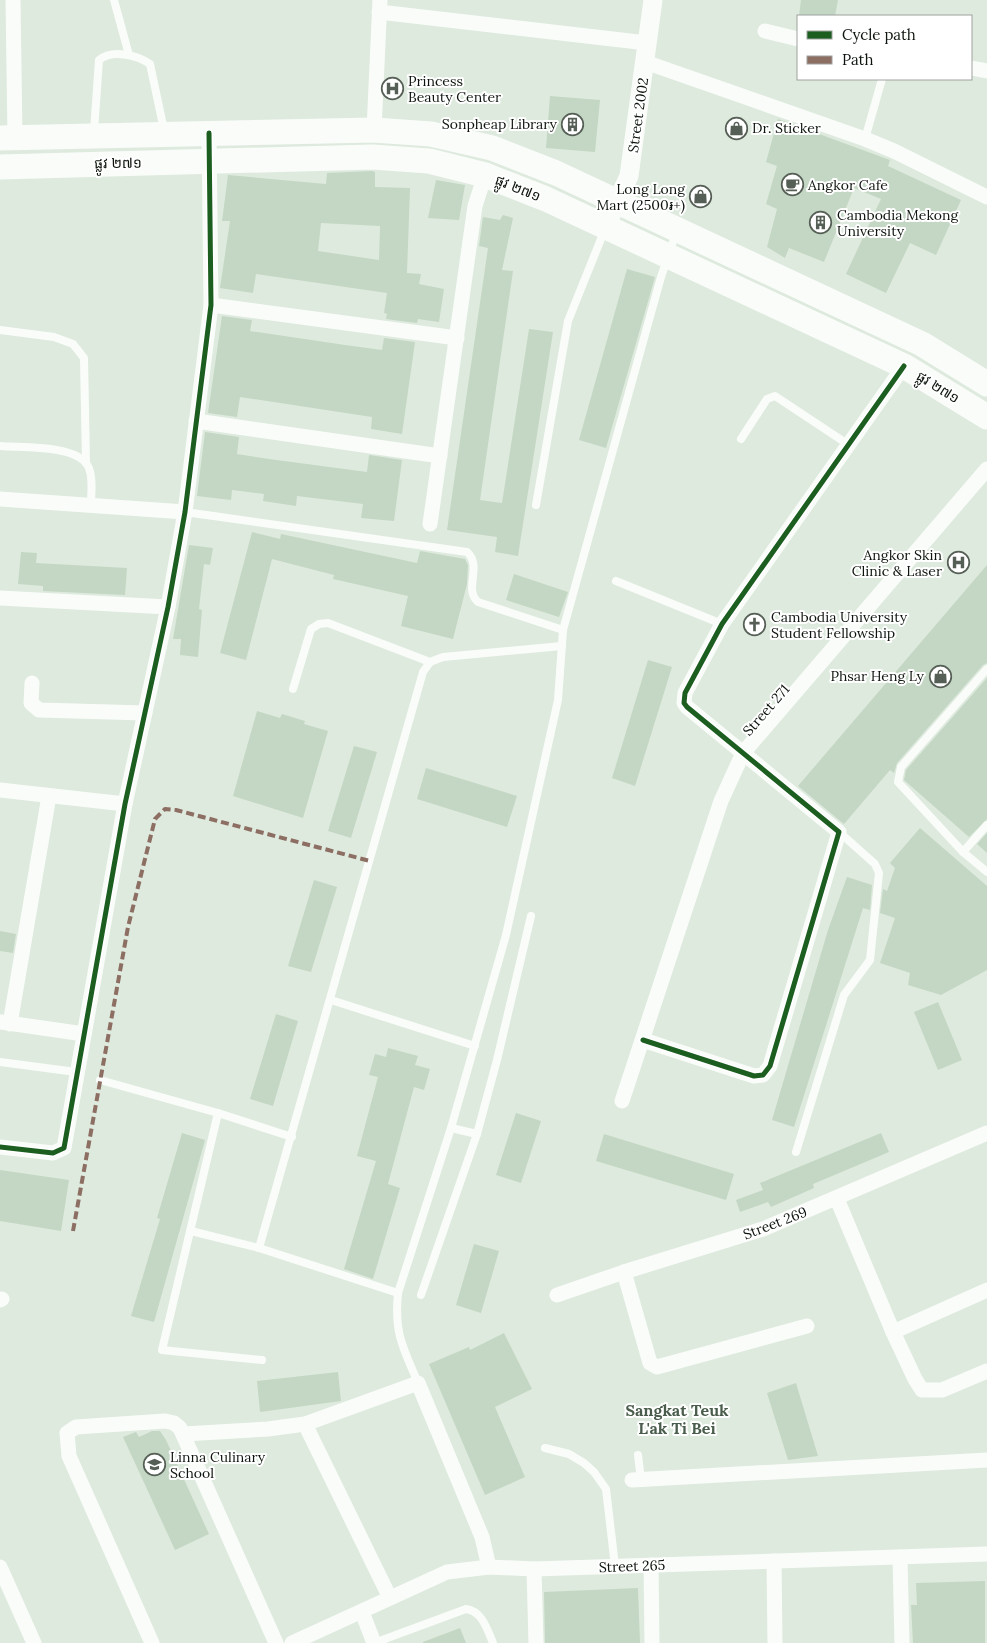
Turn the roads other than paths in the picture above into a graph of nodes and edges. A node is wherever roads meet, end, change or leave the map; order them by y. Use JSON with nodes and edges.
{"nodes":[{"id":1,"x":13,"y":0,"type":"edge"},
{"id":2,"x":114,"y":0,"type":"edge"},
{"id":3,"x":654,"y":0,"type":"edge"},
{"id":4,"x":380,"y":6,"type":"edge"},
{"id":5,"x":765,"y":31,"type":"dead end"},
{"id":6,"x":797,"y":38,"type":"edge"},
{"id":7,"x":648,"y":44,"type":"junction"},
{"id":8,"x":129,"y":55,"type":"junction"},
{"id":9,"x":645,"y":62,"type":"junction"},
{"id":10,"x":972,"y":68,"type":"edge"},
{"id":11,"x":987,"y":71,"type":"edge"},
{"id":12,"x":882,"y":80,"type":"edge"},
{"id":13,"x":374,"y":130,"type":"junction"},
{"id":14,"x":209,"y":133,"type":"junction"},
{"id":15,"x":165,"y":134,"type":"junction"},
{"id":16,"x":94,"y":136,"type":"junction"},
{"id":17,"x":8,"y":138,"type":"edge"},
{"id":18,"x":865,"y":139,"type":"junction"},
{"id":19,"x":210,"y":161,"type":"junction"},
{"id":20,"x":0,"y":166,"type":"edge"},
{"id":21,"x":485,"y":175,"type":"junction"},
{"id":22,"x":987,"y":197,"type":"edge"},
{"id":23,"x":618,"y":201,"type":"junction"},
{"id":24,"x":606,"y":226,"type":"junction"},
{"id":25,"x":677,"y":229,"type":"junction"},
{"id":26,"x":668,"y":256,"type":"junction"},
{"id":27,"x":211,"y":305,"type":"junction"},
{"id":28,"x":0,"y":330,"type":"edge"},
{"id":29,"x":457,"y":338,"type":"junction"},
{"id":30,"x":904,"y":366,"type":"junction"},
{"id":31,"x":987,"y":384,"type":"edge"},
{"id":32,"x":987,"y":417,"type":"edge"},
{"id":33,"x":196,"y":422,"type":"junction"},
{"id":34,"x":741,"y":439,"type":"dead end"},
{"id":35,"x":849,"y":444,"type":"junction"},
{"id":36,"x":0,"y":446,"type":"edge"},
{"id":37,"x":440,"y":456,"type":"junction"},
{"id":38,"x":86,"y":464,"type":"junction"},
{"id":39,"x":987,"y":470,"type":"edge"},
{"id":40,"x":0,"y":499,"type":"edge"},
{"id":41,"x":91,"y":505,"type":"junction"},
{"id":42,"x":536,"y":505,"type":"dead end"},
{"id":43,"x":185,"y":512,"type":"junction"},
{"id":44,"x":430,"y":524,"type":"dead end"},
{"id":45,"x":616,"y":581,"type":"dead end"},
{"id":46,"x":0,"y":598,"type":"edge"},
{"id":47,"x":168,"y":607,"type":"junction"},
{"id":48,"x":722,"y":624,"type":"junction"},
{"id":49,"x":563,"y":630,"type":"junction"},
{"id":50,"x":562,"y":646,"type":"junction"},
{"id":51,"x":430,"y":662,"type":"junction"},
{"id":52,"x":987,"y":669,"type":"edge"},
{"id":53,"x":32,"y":683,"type":"dead end"},
{"id":54,"x":293,"y":689,"type":"dead end"},
{"id":55,"x":145,"y":713,"type":"junction"},
{"id":56,"x":744,"y":753,"type":"junction"},
{"id":57,"x":0,"y":790,"type":"edge"},
{"id":58,"x":49,"y":796,"type":"junction"},
{"id":59,"x":125,"y":804,"type":"junction"},
{"id":60,"x":987,"y":825,"type":"edge"},
{"id":61,"x":839,"y":832,"type":"junction"},
{"id":62,"x":964,"y":852,"type":"junction"},
{"id":63,"x":987,"y":872,"type":"edge"},
{"id":64,"x":531,"y":916,"type":"dead end"},
{"id":65,"x":331,"y":1000,"type":"junction"},
{"id":66,"x":5,"y":1023,"type":"edge"},
{"id":67,"x":84,"y":1034,"type":"junction"},
{"id":68,"x":643,"y":1040,"type":"junction"},
{"id":69,"x":475,"y":1046,"type":"junction"},
{"id":70,"x":0,"y":1062,"type":"edge"},
{"id":71,"x":76,"y":1072,"type":"junction"},
{"id":72,"x":100,"y":1080,"type":"dead end"},
{"id":73,"x":622,"y":1101,"type":"dead end"},
{"id":74,"x":218,"y":1113,"type":"junction"},
{"id":75,"x":450,"y":1128,"type":"junction"},
{"id":76,"x":987,"y":1133,"type":"edge"},
{"id":77,"x":476,"y":1134,"type":"junction"},
{"id":78,"x":292,"y":1137,"type":"junction"},
{"id":79,"x":0,"y":1147,"type":"edge"},
{"id":80,"x":796,"y":1152,"type":"dead end"},
{"id":81,"x":837,"y":1198,"type":"junction"},
{"id":82,"x":191,"y":1231,"type":"junction"},
{"id":83,"x":259,"y":1248,"type":"junction"},
{"id":84,"x":624,"y":1272,"type":"junction"},
{"id":85,"x":987,"y":1290,"type":"edge"},
{"id":86,"x":398,"y":1293,"type":"junction"},
{"id":87,"x":421,"y":1295,"type":"dead end"},
{"id":88,"x":557,"y":1295,"type":"dead end"},
{"id":89,"x":806,"y":1326,"type":"dead end"},
{"id":90,"x":893,"y":1332,"type":"junction"},
{"id":91,"x":262,"y":1360,"type":"dead end"},
{"id":92,"x":987,"y":1372,"type":"edge"},
{"id":93,"x":418,"y":1383,"type":"junction"},
{"id":94,"x":305,"y":1424,"type":"junction"},
{"id":95,"x":184,"y":1434,"type":"junction"},
{"id":96,"x":545,"y":1448,"type":"dead end"},
{"id":97,"x":638,"y":1455,"type":"dead end"},
{"id":98,"x":987,"y":1460,"type":"edge"},
{"id":99,"x":636,"y":1480,"type":"joint"},
{"id":100,"x":987,"y":1554,"type":"edge"},
{"id":101,"x":900,"y":1557,"type":"junction"},
{"id":102,"x":774,"y":1561,"type":"junction"},
{"id":103,"x":651,"y":1565,"type":"junction"},
{"id":104,"x":615,"y":1566,"type":"junction"},
{"id":105,"x":0,"y":1568,"type":"edge"},
{"id":106,"x":489,"y":1568,"type":"junction"},
{"id":107,"x":534,"y":1569,"type":"junction"},
{"id":108,"x":390,"y":1598,"type":"junction"},
{"id":109,"x":362,"y":1612,"type":"junction"},
{"id":110,"x":34,"y":1643,"type":"edge"},
{"id":111,"x":152,"y":1643,"type":"edge"},
{"id":112,"x":276,"y":1643,"type":"edge"},
{"id":113,"x":292,"y":1643,"type":"edge"},
{"id":114,"x":374,"y":1643,"type":"edge"},
{"id":115,"x":493,"y":1643,"type":"edge"},
{"id":116,"x":536,"y":1643,"type":"edge"},
{"id":117,"x":652,"y":1643,"type":"edge"},
{"id":118,"x":775,"y":1643,"type":"edge"},
{"id":119,"x":902,"y":1643,"type":"edge"}],
"edges":[{"from":1,"to":17,"type":"street"},
{"from":2,"to":8,"type":"lane"},
{"from":3,"to":7,"type":"street","name":"Street 2002"},
{"from":4,"to":7,"type":"street"},
{"from":4,"to":13,"type":"street"},
{"from":5,"to":6,"type":"street"},
{"from":7,"to":9,"type":"street","name":"Street 2002"},
{"from":8,"to":15,"type":"lane"},
{"from":8,"to":16,"type":"lane"},
{"from":9,"to":18,"type":"street"},
{"from":9,"to":23,"type":"street","name":"Street 2002"},
{"from":10,"to":11,"type":"street"},
{"from":12,"to":18,"type":"lane"},
{"from":13,"to":14,"type":"main road","name":"ផ្លូវ ២៧១"},
{"from":13,"to":23,"type":"main road","name":"ផ្លូវ ២៧១"},
{"from":14,"to":15,"type":"main road","name":"ផ្លូវ ២៧១"},
{"from":14,"to":19,"type":"street"},
{"from":15,"to":16,"type":"main road","name":"ផ្លូវ ២៧១"},
{"from":16,"to":17,"type":"main road","name":"ផ្លូវ ២៧១"},
{"from":18,"to":22,"type":"street"},
{"from":19,"to":20,"type":"main road","name":"ផ្លូវ ២៧១"},
{"from":19,"to":21,"type":"main road","name":"ផ្លូវ ២៧១"},
{"from":19,"to":27,"type":"street"},
{"from":21,"to":24,"type":"main road","name":"ផ្លូវ ២៧១"},
{"from":21,"to":29,"type":"street"},
{"from":23,"to":24,"type":"street","name":"Street 2002"},
{"from":23,"to":25,"type":"main road","name":"ផ្លូវ ២៧១"},
{"from":24,"to":26,"type":"main road","name":"ផ្លូវ ២៧១"},
{"from":24,"to":42,"type":"lane"},
{"from":25,"to":26,"type":"lane"},
{"from":25,"to":31,"type":"main road","name":"ផ្លូវ ២៧១"},
{"from":26,"to":30,"type":"main road","name":"ផ្លូវ ២៧១"},
{"from":26,"to":49,"type":"lane"},
{"from":27,"to":29,"type":"street"},
{"from":27,"to":33,"type":"street"},
{"from":28,"to":38,"type":"lane"},
{"from":29,"to":37,"type":"street"},
{"from":30,"to":32,"type":"main road","name":"ផ្លូវ ២៧១"},
{"from":30,"to":35,"type":"street"},
{"from":33,"to":37,"type":"street"},
{"from":33,"to":43,"type":"street"},
{"from":34,"to":35,"type":"lane"},
{"from":35,"to":48,"type":"street"},
{"from":36,"to":38,"type":"lane"},
{"from":37,"to":44,"type":"street"},
{"from":38,"to":41,"type":"lane"},
{"from":39,"to":56,"type":"street","name":"Street 271"},
{"from":40,"to":41,"type":"street"},
{"from":41,"to":43,"type":"street"},
{"from":43,"to":47,"type":"street"},
{"from":43,"to":49,"type":"lane"},
{"from":45,"to":48,"type":"lane"},
{"from":46,"to":47,"type":"street"},
{"from":47,"to":55,"type":"street"},
{"from":48,"to":56,"type":"street"},
{"from":49,"to":50,"type":"lane"},
{"from":50,"to":51,"type":"lane"},
{"from":50,"to":69,"type":"lane"},
{"from":51,"to":54,"type":"lane"},
{"from":51,"to":65,"type":"lane"},
{"from":52,"to":62,"type":"lane"},
{"from":53,"to":55,"type":"street"},
{"from":55,"to":59,"type":"street"},
{"from":56,"to":61,"type":"street"},
{"from":56,"to":68,"type":"street","name":"Street 271"},
{"from":57,"to":58,"type":"street"},
{"from":58,"to":59,"type":"street"},
{"from":58,"to":66,"type":"street"},
{"from":59,"to":67,"type":"street"},
{"from":60,"to":62,"type":"lane"},
{"from":61,"to":68,"type":"street"},
{"from":61,"to":80,"type":"lane"},
{"from":62,"to":63,"type":"lane"},
{"from":64,"to":77,"type":"lane"},
{"from":65,"to":69,"type":"lane"},
{"from":65,"to":78,"type":"lane"},
{"from":66,"to":67,"type":"street"},
{"from":67,"to":71,"type":"street"},
{"from":68,"to":73,"type":"street","name":"Street 271"},
{"from":69,"to":75,"type":"lane"},
{"from":70,"to":71,"type":"lane"},
{"from":71,"to":79,"type":"street"},
{"from":72,"to":74,"type":"lane"},
{"from":74,"to":78,"type":"lane"},
{"from":74,"to":82,"type":"lane"},
{"from":75,"to":77,"type":"lane"},
{"from":75,"to":86,"type":"lane"},
{"from":76,"to":81,"type":"street","name":"Street 269"},
{"from":77,"to":87,"type":"lane"},
{"from":78,"to":83,"type":"lane"},
{"from":81,"to":84,"type":"street","name":"Street 269"},
{"from":81,"to":90,"type":"street"},
{"from":82,"to":83,"type":"lane"},
{"from":82,"to":91,"type":"lane"},
{"from":83,"to":86,"type":"lane"},
{"from":84,"to":88,"type":"street","name":"Street 269"},
{"from":84,"to":89,"type":"street"},
{"from":85,"to":90,"type":"street"},
{"from":86,"to":93,"type":"lane"},
{"from":90,"to":92,"type":"street"},
{"from":93,"to":94,"type":"street"},
{"from":93,"to":106,"type":"street"},
{"from":94,"to":95,"type":"street"},
{"from":94,"to":108,"type":"street"},
{"from":95,"to":111,"type":"street"},
{"from":95,"to":112,"type":"street"},
{"from":96,"to":104,"type":"lane"},
{"from":97,"to":99,"type":"lane"},
{"from":98,"to":99,"type":"street"},
{"from":100,"to":101,"type":"street","name":"Street 265"},
{"from":101,"to":102,"type":"street","name":"Street 265"},
{"from":101,"to":119,"type":"street"},
{"from":102,"to":103,"type":"street","name":"Street 265"},
{"from":102,"to":118,"type":"street"},
{"from":103,"to":104,"type":"street","name":"Street 265"},
{"from":103,"to":117,"type":"street"},
{"from":104,"to":107,"type":"street","name":"Street 265"},
{"from":105,"to":110,"type":"street"},
{"from":106,"to":107,"type":"street","name":"Street 265"},
{"from":106,"to":108,"type":"street","name":"Street 265"},
{"from":107,"to":116,"type":"street"},
{"from":108,"to":109,"type":"street","name":"Street 265"},
{"from":109,"to":113,"type":"street","name":"Street 265"},
{"from":109,"to":114,"type":"street"},
{"from":114,"to":115,"type":"lane"}]}
